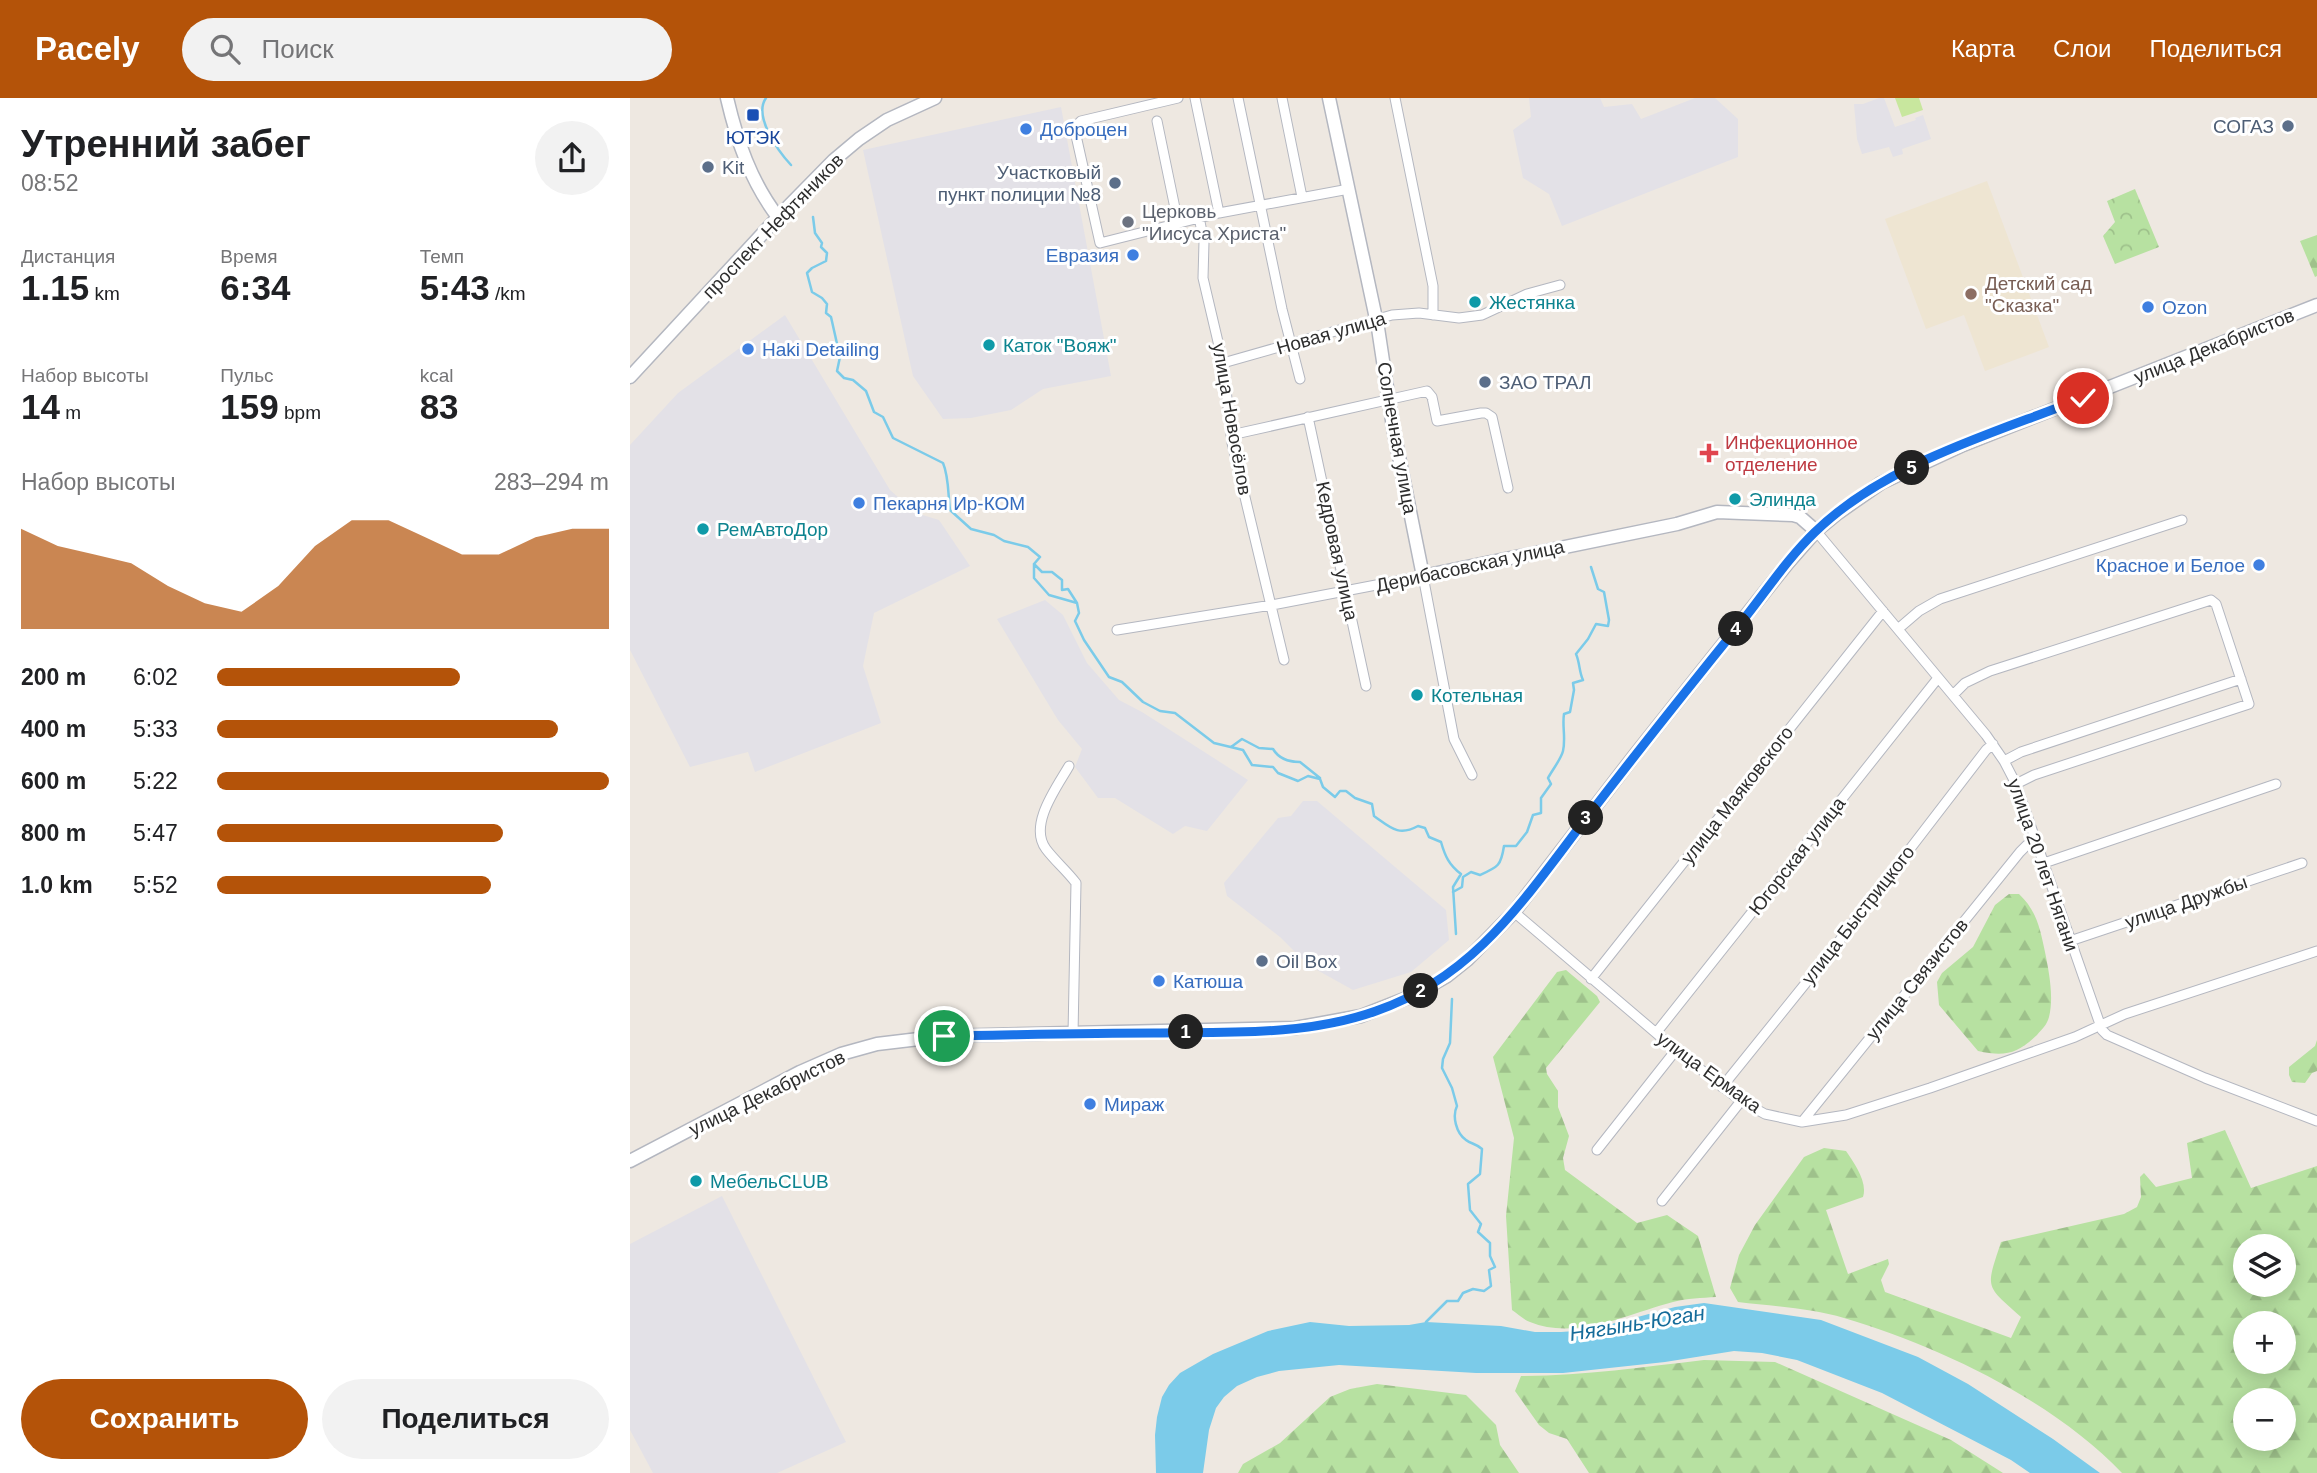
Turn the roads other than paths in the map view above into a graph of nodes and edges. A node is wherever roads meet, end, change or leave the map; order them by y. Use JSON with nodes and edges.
{"nodes":[{"id":1,"x":727,"y":98,"type":"edge"},
{"id":2,"x":935,"y":98,"type":"edge"},
{"id":3,"x":1178,"y":98,"type":"edge"},
{"id":4,"x":1195,"y":98,"type":"edge"},
{"id":5,"x":1238,"y":98,"type":"edge"},
{"id":6,"x":1282,"y":98,"type":"edge"},
{"id":7,"x":1329,"y":98,"type":"edge"},
{"id":8,"x":1395,"y":98,"type":"edge"},
{"id":9,"x":1157,"y":121,"type":"dead end"},
{"id":10,"x":1349,"y":190,"type":"junction"},
{"id":11,"x":1302,"y":197,"type":"junction"},
{"id":12,"x":1261,"y":204,"type":"junction"},
{"id":13,"x":1219,"y":212,"type":"junction"},
{"id":14,"x":1175,"y":213,"type":"dead end"},
{"id":15,"x":1199,"y":217,"type":"junction"},
{"id":16,"x":778,"y":218,"type":"junction"},
{"id":17,"x":1560,"y":285,"type":"dead end"},
{"id":18,"x":2317,"y":305,"type":"edge"},
{"id":19,"x":1433,"y":315,"type":"junction"},
{"id":20,"x":1376,"y":319,"type":"junction"},
{"id":21,"x":1292,"y":345,"type":"junction"},
{"id":22,"x":1223,"y":363,"type":"junction"},
{"id":23,"x":630,"y":377,"type":"edge"},
{"id":24,"x":1300,"y":379,"type":"dead end"},
{"id":25,"x":1390,"y":398,"type":"junction"},
{"id":26,"x":1308,"y":417,"type":"junction"},
{"id":27,"x":1231,"y":435,"type":"junction"},
{"id":28,"x":1508,"y":488,"type":"dead end"},
{"id":29,"x":2182,"y":520,"type":"dead end"},
{"id":30,"x":1816,"y":531,"type":"junction"},
{"id":31,"x":1423,"y":576,"type":"junction"},
{"id":32,"x":1346,"y":591,"type":"junction"},
{"id":33,"x":1272,"y":605,"type":"junction"},
{"id":34,"x":1883,"y":611,"type":"junction"},
{"id":35,"x":1117,"y":629,"type":"dead end"},
{"id":36,"x":1898,"y":629,"type":"junction"},
{"id":37,"x":1284,"y":660,"type":"dead end"},
{"id":38,"x":1938,"y":678,"type":"junction"},
{"id":39,"x":2241,"y":679,"type":"junction"},
{"id":40,"x":1366,"y":686,"type":"dead end"},
{"id":41,"x":1953,"y":695,"type":"junction"},
{"id":42,"x":1993,"y":744,"type":"junction"},
{"id":43,"x":2004,"y":761,"type":"junction"},
{"id":44,"x":1069,"y":766,"type":"dead end"},
{"id":45,"x":1472,"y":775,"type":"dead end"},
{"id":46,"x":2016,"y":784,"type":"junction"},
{"id":47,"x":2276,"y":784,"type":"dead end"},
{"id":48,"x":2037,"y":840,"type":"junction"},
{"id":49,"x":2044,"y":863,"type":"junction"},
{"id":50,"x":2302,"y":863,"type":"dead end"},
{"id":51,"x":1514,"y":912,"type":"junction"},
{"id":52,"x":2070,"y":941,"type":"junction"},
{"id":53,"x":2317,"y":951,"type":"edge"},
{"id":54,"x":1591,"y":979,"type":"junction"},
{"id":55,"x":2099,"y":1026,"type":"junction"},
{"id":56,"x":1656,"y":1033,"type":"junction"},
{"id":57,"x":1073,"y":1034,"type":"junction"},
{"id":58,"x":1676,"y":1050,"type":"junction"},
{"id":59,"x":1723,"y":1087,"type":"junction"},
{"id":60,"x":1741,"y":1101,"type":"junction"},
{"id":61,"x":2317,"y":1121,"type":"edge"},
{"id":62,"x":1802,"y":1122,"type":"junction"},
{"id":63,"x":1597,"y":1150,"type":"dead end"},
{"id":64,"x":630,"y":1161,"type":"edge"},
{"id":65,"x":1662,"y":1201,"type":"dead end"}],
"edges":[{"from":1,"to":16,"type":"main road"},
{"from":2,"to":16,"type":"main road","name":"проспект Нефтяников"},
{"from":3,"to":15,"type":"street"},
{"from":4,"to":13,"type":"street"},
{"from":5,"to":12,"type":"street"},
{"from":6,"to":11,"type":"street"},
{"from":7,"to":10,"type":"main road","name":"Солнечная улица"},
{"from":8,"to":19,"type":"street"},
{"from":9,"to":14,"type":"street"},
{"from":10,"to":11,"type":"street"},
{"from":10,"to":20,"type":"main road","name":"Солнечная улица"},
{"from":11,"to":12,"type":"street"},
{"from":12,"to":13,"type":"street"},
{"from":12,"to":21,"type":"street"},
{"from":13,"to":15,"type":"street"},
{"from":15,"to":22,"type":"street","name":"улица Новосёлов"},
{"from":16,"to":23,"type":"main road","name":"проспект Нефтяников"},
{"from":17,"to":19,"type":"street","name":"Новая улица"},
{"from":18,"to":30,"type":"main road","name":"улица Декабристов"},
{"from":19,"to":20,"type":"street","name":"Новая улица"},
{"from":20,"to":21,"type":"street","name":"Новая улица"},
{"from":20,"to":25,"type":"main road","name":"Солнечная улица"},
{"from":21,"to":22,"type":"street","name":"Новая улица"},
{"from":21,"to":24,"type":"street"},
{"from":22,"to":27,"type":"street","name":"улица Новосёлов"},
{"from":25,"to":26,"type":"street"},
{"from":25,"to":28,"type":"street"},
{"from":25,"to":31,"type":"main road","name":"Солнечная улица"},
{"from":26,"to":27,"type":"street"},
{"from":26,"to":32,"type":"street","name":"Кедровая улица"},
{"from":27,"to":33,"type":"street","name":"улица Новосёлов"},
{"from":29,"to":36,"type":"street"},
{"from":30,"to":31,"type":"main road","name":"Дерибасовская улица"},
{"from":30,"to":34,"type":"street","name":"улица 20 лет Нягани"},
{"from":30,"to":51,"type":"main road","name":"улица Декабристов"},
{"from":31,"to":32,"type":"street","name":"Дерибасовская улица"},
{"from":31,"to":45,"type":"street","name":"Солнечная улица"},
{"from":32,"to":33,"type":"street","name":"Дерибасовская улица"},
{"from":32,"to":40,"type":"street","name":"Кедровая улица"},
{"from":33,"to":35,"type":"street","name":"Дерибасовская улица"},
{"from":33,"to":37,"type":"street","name":"улица Новосёлов"},
{"from":34,"to":36,"type":"street","name":"улица 20 лет Нягани"},
{"from":34,"to":54,"type":"street","name":"улица Маяковского"},
{"from":36,"to":38,"type":"street","name":"улица 20 лет Нягани"},
{"from":38,"to":41,"type":"street","name":"улица 20 лет Нягани"},
{"from":38,"to":56,"type":"street","name":"Югорская улица"},
{"from":39,"to":41,"type":"street"},
{"from":39,"to":43,"type":"street"},
{"from":39,"to":46,"type":"street"},
{"from":41,"to":42,"type":"street","name":"улица 20 лет Нягани"},
{"from":42,"to":43,"type":"street","name":"улица 20 лет Нягани"},
{"from":42,"to":59,"type":"street","name":"улица Быстрицкого"},
{"from":43,"to":46,"type":"street","name":"улица 20 лет Нягани"},
{"from":44,"to":57,"type":"street"},
{"from":46,"to":48,"type":"street","name":"улица 20 лет Нягани"},
{"from":47,"to":49,"type":"street"},
{"from":48,"to":49,"type":"street","name":"улица 20 лет Нягани"},
{"from":48,"to":62,"type":"street","name":"улица Связистов"},
{"from":49,"to":52,"type":"street","name":"улица 20 лет Нягани"},
{"from":50,"to":52,"type":"street","name":"улица Дружбы"},
{"from":51,"to":54,"type":"street","name":"улица Ермака"},
{"from":51,"to":57,"type":"main road","name":"улица Декабристов"},
{"from":52,"to":55,"type":"street","name":"улица 20 лет Нягани"},
{"from":53,"to":55,"type":"street","name":"улица Ермака"},
{"from":54,"to":56,"type":"street","name":"улица Ермака"},
{"from":55,"to":61,"type":"street"},
{"from":55,"to":62,"type":"street","name":"улица Ермака"},
{"from":56,"to":58,"type":"street","name":"улица Ермака"},
{"from":57,"to":64,"type":"main road","name":"улица Декабристов"},
{"from":58,"to":59,"type":"street","name":"улица Ермака"},
{"from":58,"to":63,"type":"street"},
{"from":59,"to":60,"type":"street","name":"улица Ермака"},
{"from":60,"to":62,"type":"street","name":"улица Ермака"},
{"from":60,"to":65,"type":"street"}]}
